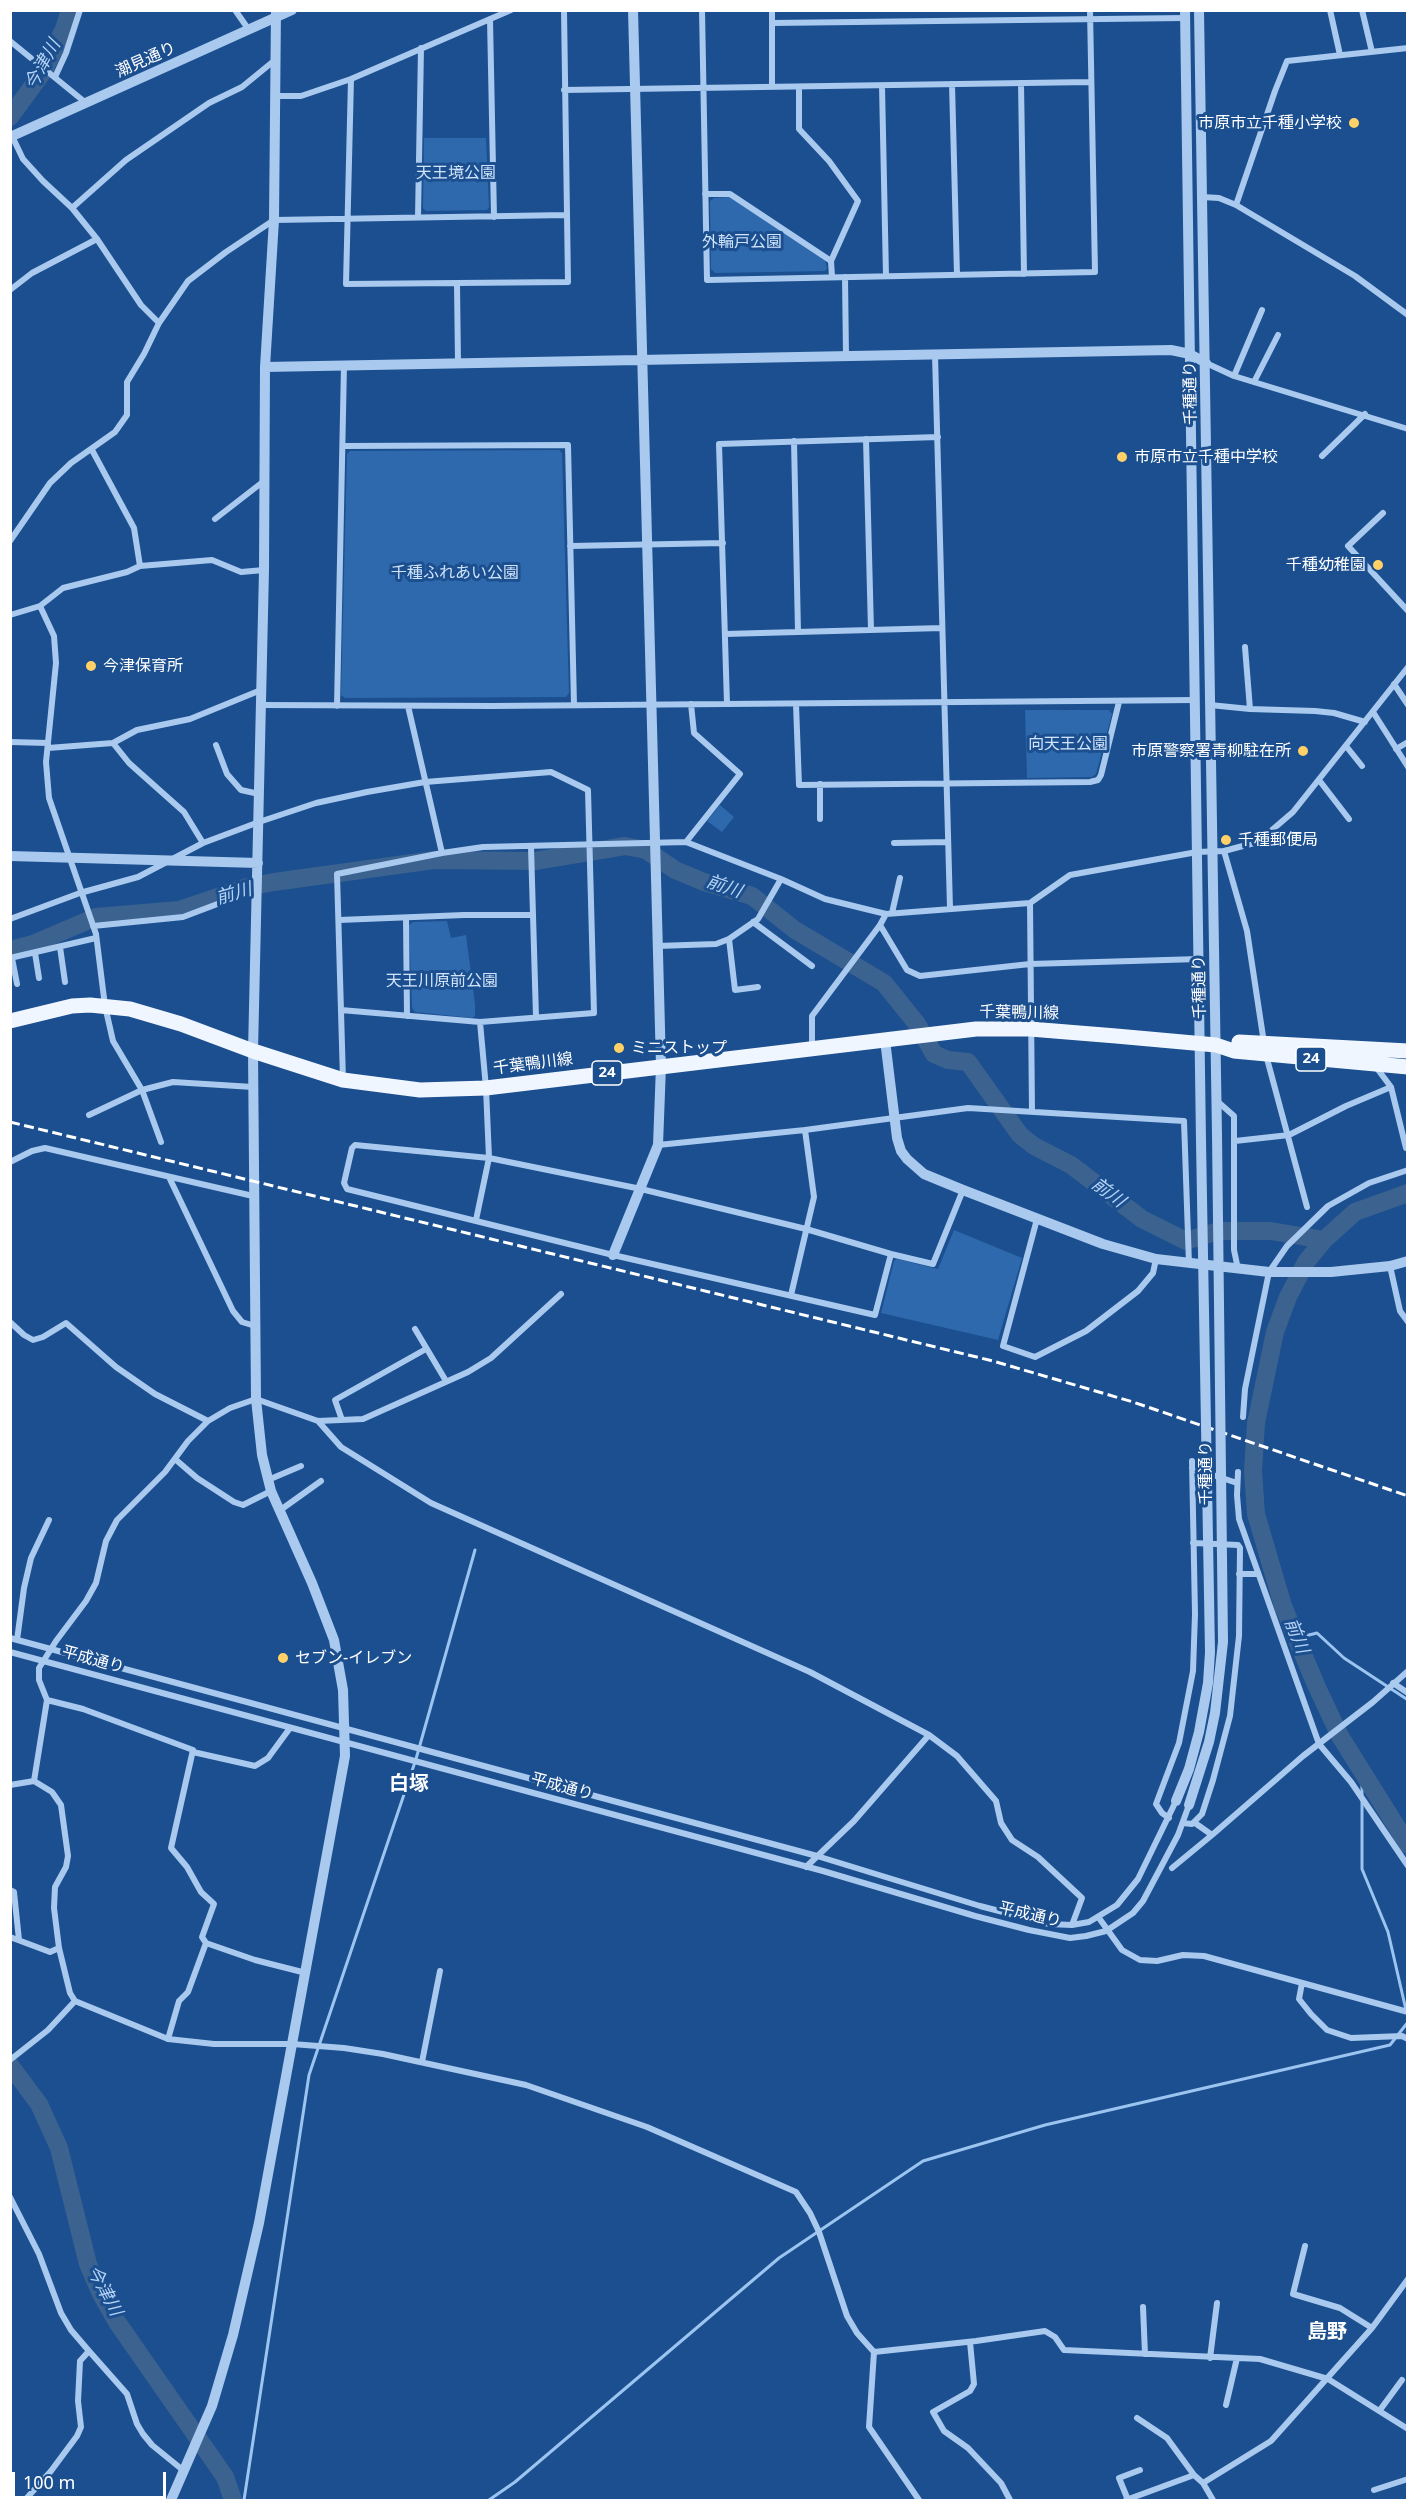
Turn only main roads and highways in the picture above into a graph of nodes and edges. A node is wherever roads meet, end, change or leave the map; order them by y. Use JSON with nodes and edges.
{"nodes":[{"id":1,"x":10,"y":1021,"type":"edge"},
{"id":2,"x":1265,"y":1049,"type":"junction"},
{"id":3,"x":1407,"y":1052,"type":"edge"},
{"id":4,"x":1407,"y":1067,"type":"edge"}],
"edges":[{"from":1,"to":2,"type":"main road","name":"千葉鴨川線","number":"24"},
{"from":2,"to":3,"type":"main road","name":"千葉鴨川線","number":"24"},
{"from":2,"to":4,"type":"main road","name":"千葉鴨川線","number":"24"}]}
